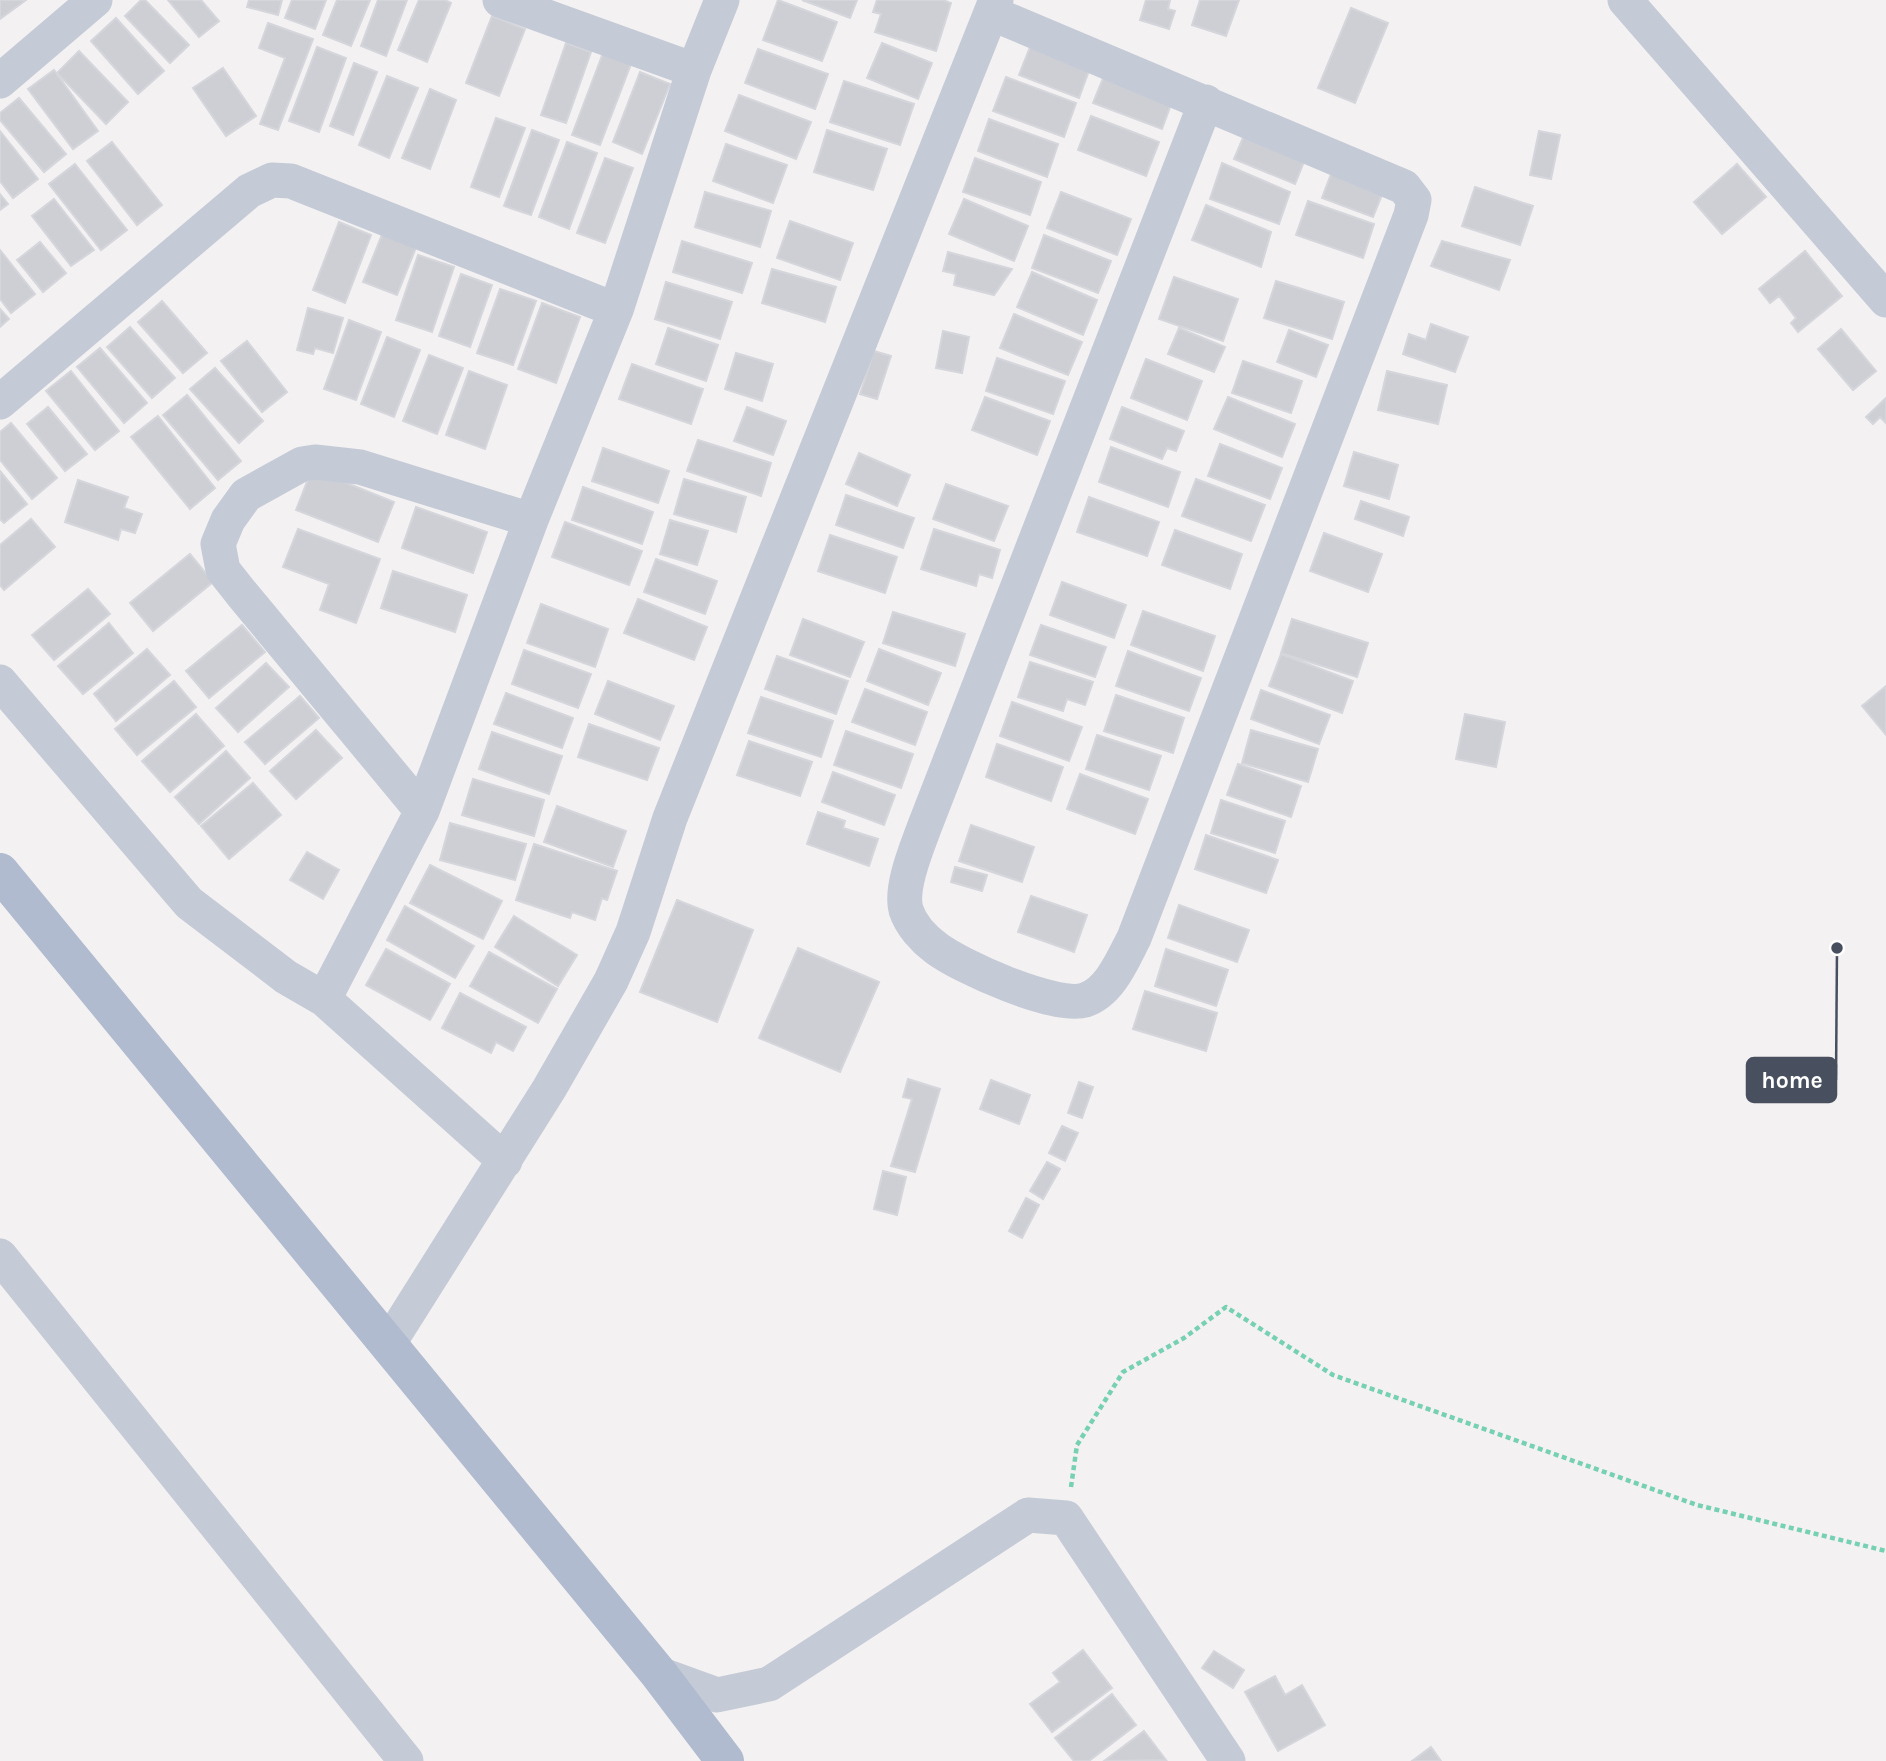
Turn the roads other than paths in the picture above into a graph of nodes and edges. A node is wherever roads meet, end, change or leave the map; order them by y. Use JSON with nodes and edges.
{"nodes":[{"id":1,"x":95,"y":0,"type":"edge"},
{"id":2,"x":500,"y":0,"type":"edge"},
{"id":3,"x":722,"y":0,"type":"edge"},
{"id":4,"x":1625,"y":0,"type":"edge"},
{"id":5,"x":993,"y":7,"type":"edge"},
{"id":6,"x":694,"y":70,"type":"junction"},
{"id":7,"x":0,"y":81,"type":"edge"},
{"id":8,"x":1206,"y":102,"type":"junction"},
{"id":9,"x":1886,"y":300,"type":"edge"},
{"id":10,"x":616,"y":310,"type":"junction"},
{"id":11,"x":0,"y":402,"type":"edge"},
{"id":12,"x":531,"y":520,"type":"junction"},
{"id":13,"x":0,"y":682,"type":"edge"},
{"id":14,"x":422,"y":811,"type":"junction"},
{"id":15,"x":0,"y":872,"type":"edge"},
{"id":16,"x":324,"y":999,"type":"junction"},
{"id":17,"x":505,"y":1161,"type":"junction"},
{"id":18,"x":0,"y":1256,"type":"edge"},
{"id":19,"x":389,"y":1343,"type":"junction"},
{"id":20,"x":659,"y":1674,"type":"junction"},
{"id":21,"x":406,"y":1761,"type":"edge"},
{"id":22,"x":725,"y":1761,"type":"edge"},
{"id":23,"x":1228,"y":1761,"type":"edge"}],
"edges":[{"from":1,"to":7,"type":"street"},
{"from":2,"to":6,"type":"street"},
{"from":3,"to":6,"type":"street"},
{"from":4,"to":9,"type":"street"},
{"from":5,"to":8,"type":"street"},
{"from":5,"to":17,"type":"street"},
{"from":6,"to":10,"type":"street"},
{"from":8,"to":8,"type":"street"},
{"from":10,"to":11,"type":"street"},
{"from":10,"to":12,"type":"street"},
{"from":12,"to":14,"type":"street"},
{"from":12,"to":14,"type":"street"},
{"from":13,"to":16,"type":"street"},
{"from":14,"to":16,"type":"street"},
{"from":15,"to":19,"type":"main road"},
{"from":16,"to":17,"type":"street"},
{"from":17,"to":19,"type":"street"},
{"from":18,"to":21,"type":"street"},
{"from":19,"to":20,"type":"main road"},
{"from":20,"to":22,"type":"main road"},
{"from":20,"to":23,"type":"street"}]}
